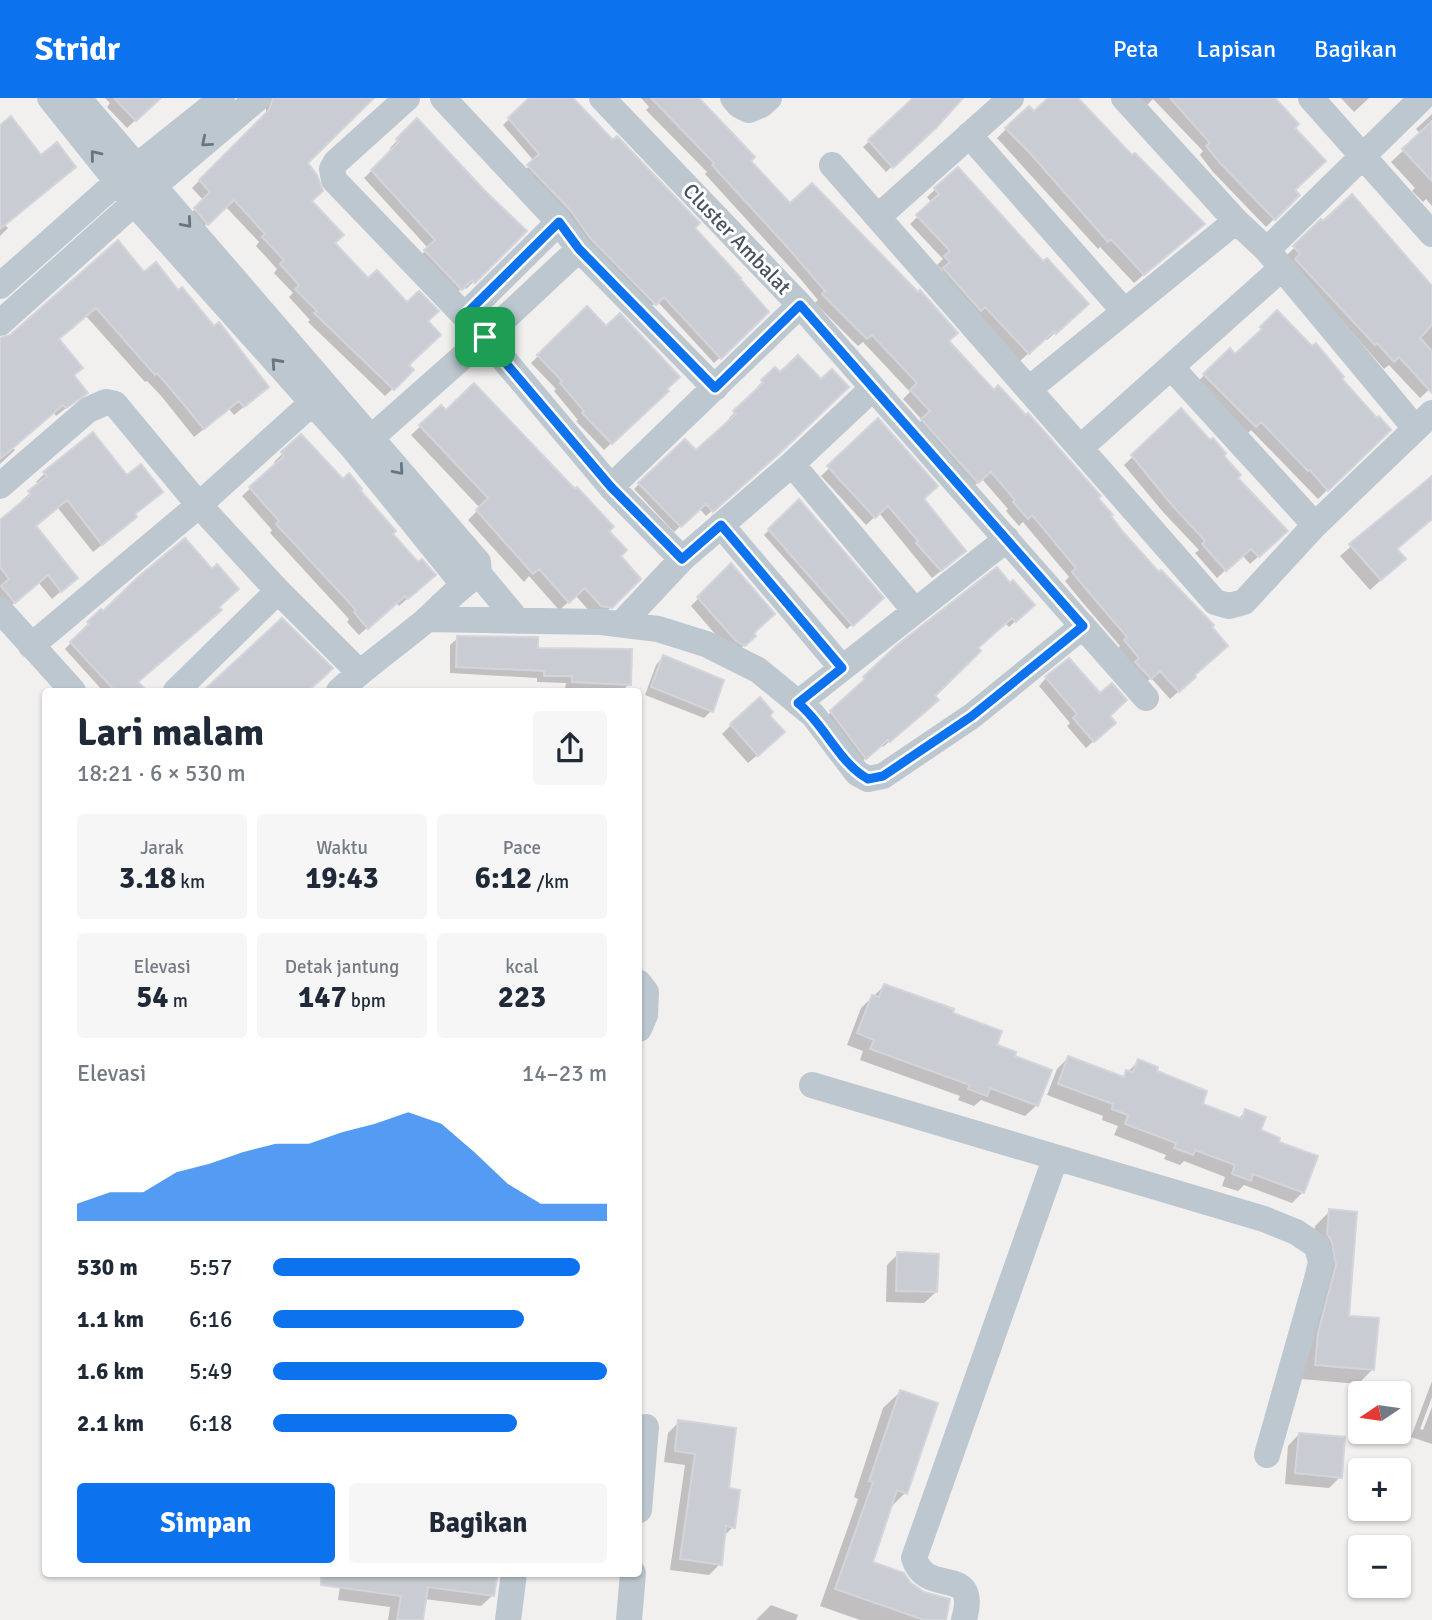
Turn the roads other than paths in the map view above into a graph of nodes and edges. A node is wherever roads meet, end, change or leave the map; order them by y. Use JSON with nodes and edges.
{"nodes":[{"id":1,"x":50,"y":98,"type":"edge"},
{"id":2,"x":78,"y":98,"type":"edge"},
{"id":3,"x":222,"y":98,"type":"edge"},
{"id":4,"x":258,"y":98,"type":"edge"},
{"id":5,"x":407,"y":98,"type":"edge"},
{"id":6,"x":443,"y":98,"type":"edge"},
{"id":7,"x":602,"y":98,"type":"edge"},
{"id":8,"x":733,"y":98,"type":"edge"},
{"id":9,"x":769,"y":98,"type":"edge"},
{"id":10,"x":1011,"y":98,"type":"edge"},
{"id":11,"x":1124,"y":98,"type":"edge"},
{"id":12,"x":1311,"y":98,"type":"edge"},
{"id":13,"x":1422,"y":98,"type":"edge"},
{"id":14,"x":970,"y":135,"type":"junction"},
{"id":15,"x":1362,"y":157,"type":"junction"},
{"id":16,"x":832,"y":165,"type":"dead end"},
{"id":17,"x":136,"y":178,"type":"junction"},
{"id":18,"x":134,"y":203,"type":"junction"},
{"id":19,"x":878,"y":216,"type":"junction"},
{"id":20,"x":1236,"y":221,"type":"junction"},
{"id":21,"x":559,"y":222,"type":"junction"},
{"id":22,"x":1432,"y":234,"type":"edge"},
{"id":23,"x":579,"y":249,"type":"junction"},
{"id":24,"x":1275,"y":259,"type":"junction"},
{"id":25,"x":0,"y":286,"type":"edge"},
{"id":26,"x":800,"y":305,"type":"junction"},
{"id":27,"x":1124,"y":312,"type":"junction"},
{"id":28,"x":465,"y":315,"type":"junction"},
{"id":29,"x":0,"y":323,"type":"edge"},
{"id":30,"x":485,"y":337,"type":"junction"},
{"id":31,"x":1171,"y":367,"type":"junction"},
{"id":32,"x":715,"y":388,"type":"junction"},
{"id":33,"x":873,"y":388,"type":"junction"},
{"id":34,"x":1029,"y":390,"type":"junction"},
{"id":35,"x":320,"y":396,"type":"junction"},
{"id":36,"x":1423,"y":421,"type":"edge"},
{"id":37,"x":371,"y":438,"type":"junction"},
{"id":38,"x":1080,"y":448,"type":"junction"},
{"id":39,"x":792,"y":464,"type":"junction"},
{"id":40,"x":0,"y":486,"type":"edge"},
{"id":41,"x":611,"y":487,"type":"junction"},
{"id":42,"x":199,"y":505,"type":"junction"},
{"id":43,"x":721,"y":525,"type":"junction"},
{"id":44,"x":1315,"y":525,"type":"junction"},
{"id":45,"x":1007,"y":539,"type":"junction"},
{"id":46,"x":682,"y":559,"type":"junction"},
{"id":47,"x":471,"y":579,"type":"junction"},
{"id":48,"x":278,"y":591,"type":"junction"},
{"id":49,"x":0,"y":610,"type":"edge"},
{"id":50,"x":915,"y":611,"type":"junction"},
{"id":51,"x":426,"y":620,"type":"junction"},
{"id":52,"x":518,"y":621,"type":"junction"},
{"id":53,"x":621,"y":624,"type":"junction"},
{"id":54,"x":1083,"y":626,"type":"junction"},
{"id":55,"x":31,"y":646,"type":"junction"},
{"id":56,"x":842,"y":668,"type":"junction"},
{"id":57,"x":359,"y":673,"type":"junction"},
{"id":58,"x":70,"y":688,"type":"edge"},
{"id":59,"x":179,"y":688,"type":"edge"},
{"id":60,"x":343,"y":688,"type":"edge"},
{"id":61,"x":1146,"y":698,"type":"dead end"},
{"id":62,"x":798,"y":703,"type":"junction"},
{"id":63,"x":642,"y":987,"type":"edge"},
{"id":64,"x":642,"y":1022,"type":"edge"},
{"id":65,"x":812,"y":1085,"type":"dead end"},
{"id":66,"x":1055,"y":1159,"type":"junction"},
{"id":67,"x":646,"y":1427,"type":"dead end"},
{"id":68,"x":1267,"y":1455,"type":"dead end"},
{"id":69,"x":642,"y":1474,"type":"edge"},
{"id":70,"x":513,"y":1577,"type":"edge"},
{"id":71,"x":633,"y":1577,"type":"edge"},
{"id":72,"x":508,"y":1620,"type":"edge"},
{"id":73,"x":629,"y":1620,"type":"edge"},
{"id":74,"x":964,"y":1620,"type":"edge"}],
"edges":[{"from":17,"to":1,"type":"street","one_way":true},
{"from":2,"to":17,"type":"street"},
{"from":3,"to":17,"type":"street"},
{"from":4,"to":17,"type":"street","one_way":true},
{"from":5,"to":28,"type":"street"},
{"from":6,"to":21,"type":"street"},
{"from":7,"to":26,"type":"street","name":"Cluster Ambalat"},
{"from":8,"to":9,"type":"street"},
{"from":10,"to":14,"type":"street"},
{"from":11,"to":20,"type":"street"},
{"from":12,"to":15,"type":"street"},
{"from":13,"to":15,"type":"street"},
{"from":14,"to":19,"type":"street"},
{"from":14,"to":27,"type":"street"},
{"from":15,"to":22,"type":"street"},
{"from":15,"to":24,"type":"street"},
{"from":16,"to":19,"type":"street"},
{"from":17,"to":18,"type":"street"},
{"from":17,"to":25,"type":"street"},
{"from":17,"to":35,"type":"street","one_way":true},
{"from":18,"to":29,"type":"street"},
{"from":35,"to":18,"type":"street","one_way":true},
{"from":19,"to":34,"type":"street"},
{"from":20,"to":24,"type":"street"},
{"from":20,"to":27,"type":"street"},
{"from":21,"to":23,"type":"street"},
{"from":21,"to":28,"type":"street"},
{"from":23,"to":30,"type":"street"},
{"from":23,"to":32,"type":"street"},
{"from":24,"to":31,"type":"street"},
{"from":24,"to":36,"type":"street"},
{"from":26,"to":32,"type":"street"},
{"from":26,"to":33,"type":"street","name":"Cluster Ambalat"},
{"from":27,"to":34,"type":"street"},
{"from":28,"to":30,"type":"street"},
{"from":30,"to":37,"type":"street"},
{"from":30,"to":41,"type":"street"},
{"from":31,"to":38,"type":"street"},
{"from":31,"to":44,"type":"street"},
{"from":32,"to":41,"type":"street"},
{"from":33,"to":39,"type":"street"},
{"from":33,"to":45,"type":"street","name":"Cluster Ambalat"},
{"from":34,"to":38,"type":"street"},
{"from":35,"to":37,"type":"street"},
{"from":35,"to":42,"type":"street"},
{"from":35,"to":47,"type":"street"},
{"from":36,"to":44,"type":"street"},
{"from":37,"to":47,"type":"street","one_way":true},
{"from":38,"to":44,"type":"street"},
{"from":39,"to":43,"type":"street"},
{"from":39,"to":50,"type":"street"},
{"from":40,"to":42,"type":"street"},
{"from":41,"to":46,"type":"street"},
{"from":42,"to":48,"type":"street"},
{"from":42,"to":55,"type":"street"},
{"from":43,"to":46,"type":"street"},
{"from":43,"to":56,"type":"street"},
{"from":45,"to":50,"type":"street"},
{"from":45,"to":54,"type":"street","name":"Cluster Ambalat"},
{"from":46,"to":53,"type":"street"},
{"from":47,"to":51,"type":"street"},
{"from":47,"to":52,"type":"street"},
{"from":48,"to":57,"type":"street"},
{"from":48,"to":59,"type":"street"},
{"from":49,"to":55,"type":"street"},
{"from":50,"to":56,"type":"street"},
{"from":51,"to":52,"type":"street"},
{"from":51,"to":57,"type":"street"},
{"from":52,"to":53,"type":"street"},
{"from":53,"to":62,"type":"street"},
{"from":54,"to":61,"type":"street","name":"Cluster Ambalat"},
{"from":54,"to":62,"type":"street"},
{"from":55,"to":58,"type":"street"},
{"from":56,"to":62,"type":"street"},
{"from":57,"to":60,"type":"street"},
{"from":63,"to":64,"type":"street"},
{"from":65,"to":66,"type":"street"},
{"from":66,"to":68,"type":"street"},
{"from":66,"to":74,"type":"street"},
{"from":67,"to":69,"type":"street"},
{"from":70,"to":72,"type":"street"},
{"from":71,"to":73,"type":"street"}]}
